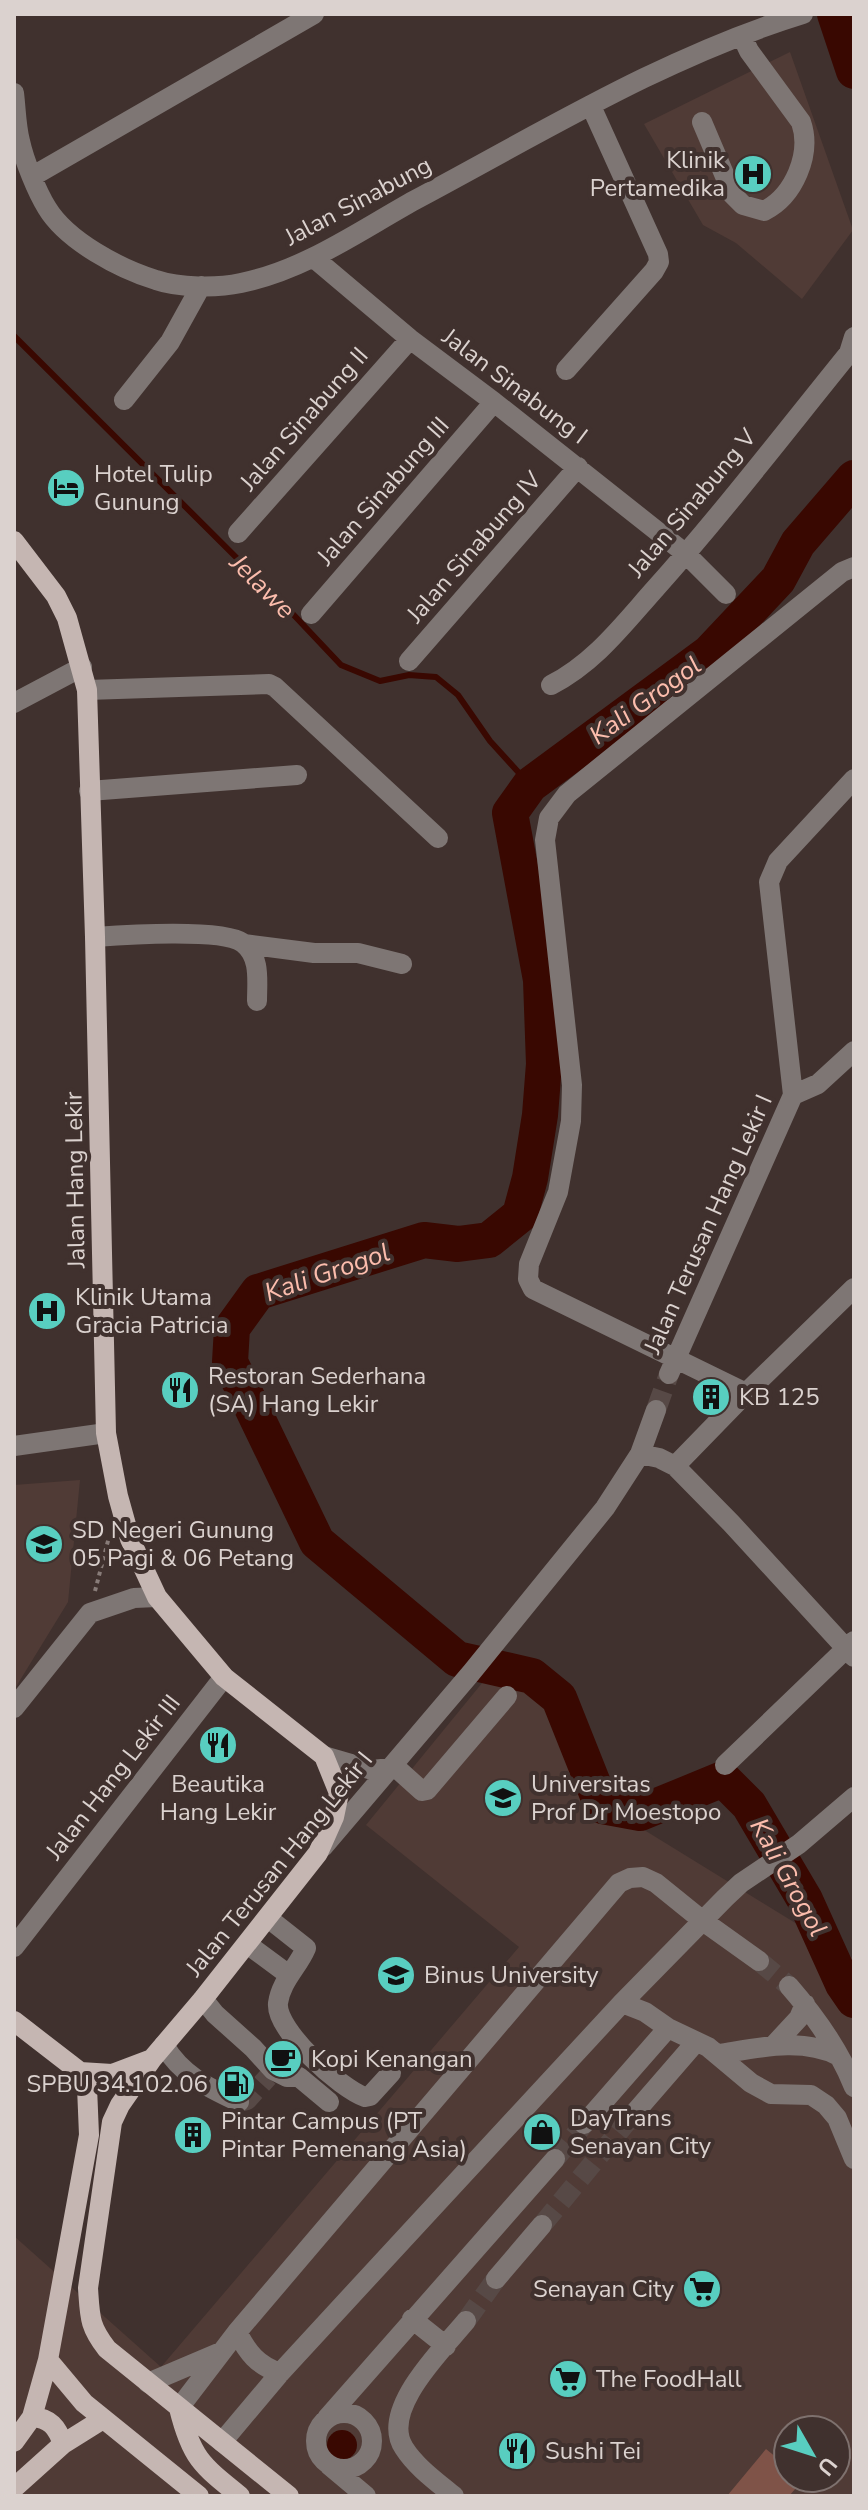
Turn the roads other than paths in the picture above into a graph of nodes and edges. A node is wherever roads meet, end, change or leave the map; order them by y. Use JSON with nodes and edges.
{"nodes":[{"id":1,"x":314,"y":14,"type":"edge"},
{"id":2,"x":803,"y":14,"type":"edge"},
{"id":3,"x":769,"y":19,"type":"edge"},
{"id":4,"x":742,"y":36,"type":"junction"},
{"id":5,"x":14,"y":93,"type":"edge"},
{"id":6,"x":591,"y":106,"type":"junction"},
{"id":7,"x":702,"y":122,"type":"dead end"},
{"id":8,"x":33,"y":176,"type":"junction"},
{"id":9,"x":314,"y":258,"type":"junction"},
{"id":10,"x":201,"y":286,"type":"junction"},
{"id":11,"x":854,"y":337,"type":"edge"},
{"id":12,"x":410,"y":339,"type":"junction"},
{"id":13,"x":566,"y":370,"type":"dead end"},
{"id":14,"x":124,"y":400,"type":"dead end"},
{"id":15,"x":494,"y":402,"type":"junction"},
{"id":16,"x":578,"y":467,"type":"junction"},
{"id":17,"x":238,"y":533,"type":"dead end"},
{"id":18,"x":14,"y":541,"type":"edge"},
{"id":19,"x":686,"y":554,"type":"junction"},
{"id":20,"x":854,"y":567,"type":"edge"},
{"id":21,"x":726,"y":594,"type":"dead end"},
{"id":22,"x":311,"y":614,"type":"dead end"},
{"id":23,"x":409,"y":661,"type":"dead end"},
{"id":24,"x":82,"y":667,"type":"junction"},
{"id":25,"x":551,"y":685,"type":"dead end"},
{"id":26,"x":87,"y":690,"type":"junction"},
{"id":27,"x":14,"y":703,"type":"edge"},
{"id":28,"x":297,"y":775,"type":"dead end"},
{"id":29,"x":854,"y":779,"type":"edge"},
{"id":30,"x":89,"y":791,"type":"junction"},
{"id":31,"x":438,"y":838,"type":"dead end"},
{"id":32,"x":95,"y":937,"type":"junction"},
{"id":33,"x":244,"y":944,"type":"junction"},
{"id":34,"x":402,"y":964,"type":"dead end"},
{"id":35,"x":257,"y":1001,"type":"dead end"},
{"id":36,"x":854,"y":1051,"type":"edge"},
{"id":37,"x":793,"y":1095,"type":"junction"},
{"id":38,"x":854,"y":1288,"type":"edge"},
{"id":39,"x":672,"y":1366,"type":"junction"},
{"id":40,"x":746,"y":1393,"type":"junction"},
{"id":41,"x":656,"y":1410,"type":"tunnel mouth"},
{"id":42,"x":106,"y":1433,"type":"junction"},
{"id":43,"x":14,"y":1446,"type":"edge"},
{"id":44,"x":640,"y":1454,"type":"junction"},
{"id":45,"x":675,"y":1466,"type":"junction"},
{"id":46,"x":157,"y":1597,"type":"junction"},
{"id":47,"x":851,"y":1649,"type":"edge"},
{"id":48,"x":224,"y":1677,"type":"junction"},
{"id":49,"x":507,"y":1696,"type":"dead end"},
{"id":50,"x":14,"y":1708,"type":"edge"},
{"id":51,"x":324,"y":1756,"type":"junction"},
{"id":52,"x":725,"y":1765,"type":"dead end"},
{"id":53,"x":392,"y":1766,"type":"junction"},
{"id":54,"x":854,"y":1797,"type":"edge"},
{"id":55,"x":318,"y":1853,"type":"junction"},
{"id":56,"x":268,"y":1918,"type":"junction"},
{"id":57,"x":703,"y":1921,"type":"junction"},
{"id":58,"x":247,"y":1944,"type":"junction"},
{"id":59,"x":14,"y":1947,"type":"edge"},
{"id":60,"x":759,"y":1961,"type":"tunnel mouth"},
{"id":61,"x":289,"y":1975,"type":"junction"},
{"id":62,"x":789,"y":1986,"type":"tunnel mouth"},
{"id":63,"x":203,"y":1999,"type":"junction"},
{"id":64,"x":622,"y":2003,"type":"junction"},
{"id":65,"x":805,"y":2004,"type":"junction"},
{"id":66,"x":14,"y":2021,"type":"edge"},
{"id":67,"x":668,"y":2028,"type":"junction"},
{"id":68,"x":696,"y":2042,"type":"junction"},
{"id":69,"x":774,"y":2045,"type":"junction"},
{"id":70,"x":158,"y":2052,"type":"junction"},
{"id":71,"x":719,"y":2054,"type":"junction"},
{"id":72,"x":839,"y":2056,"type":"junction"},
{"id":73,"x":80,"y":2072,"type":"junction"},
{"id":74,"x":391,"y":2073,"type":"dead end"},
{"id":75,"x":854,"y":2087,"type":"edge"},
{"id":76,"x":239,"y":2102,"type":"dead end"},
{"id":77,"x":329,"y":2102,"type":"dead end"},
{"id":78,"x":631,"y":2117,"type":"tunnel mouth"},
{"id":79,"x":584,"y":2124,"type":"tunnel mouth"},
{"id":80,"x":555,"y":2159,"type":"tunnel mouth"},
{"id":81,"x":854,"y":2159,"type":"edge"},
{"id":82,"x":542,"y":2225,"type":"tunnel mouth"},
{"id":83,"x":496,"y":2279,"type":"tunnel mouth"},
{"id":84,"x":412,"y":2319,"type":"junction"},
{"id":85,"x":466,"y":2321,"type":"tunnel mouth"},
{"id":86,"x":237,"y":2332,"type":"junction"},
{"id":87,"x":446,"y":2346,"type":"junction"},
{"id":88,"x":223,"y":2351,"type":"junction"},
{"id":89,"x":48,"y":2360,"type":"junction"},
{"id":90,"x":280,"y":2373,"type":"junction"},
{"id":91,"x":148,"y":2383,"type":"junction"},
{"id":92,"x":179,"y":2408,"type":"junction"},
{"id":93,"x":32,"y":2417,"type":"junction"},
{"id":94,"x":327,"y":2418,"type":"junction"},
{"id":95,"x":103,"y":2419,"type":"junction"},
{"id":96,"x":363,"y":2420,"type":"junction"},
{"id":97,"x":14,"y":2442,"type":"edge"},
{"id":98,"x":222,"y":2442,"type":"junction"},
{"id":99,"x":63,"y":2444,"type":"junction"},
{"id":100,"x":328,"y":2464,"type":"junction"},
{"id":101,"x":419,"y":2467,"type":"junction"},
{"id":102,"x":14,"y":2488,"type":"edge"},
{"id":103,"x":21,"y":2496,"type":"edge"},
{"id":104,"x":199,"y":2496,"type":"edge"},
{"id":105,"x":240,"y":2496,"type":"edge"},
{"id":106,"x":289,"y":2496,"type":"edge"},
{"id":107,"x":366,"y":2496,"type":"edge"},
{"id":108,"x":454,"y":2496,"type":"edge"}],
"edges":[{"from":1,"to":8,"type":"street"},
{"from":2,"to":3,"type":"street","name":"Jalan Sinabung"},
{"from":3,"to":4,"type":"street","name":"Jalan Sinabung"},
{"from":4,"to":6,"type":"street","name":"Jalan Sinabung"},
{"from":4,"to":7,"type":"street"},
{"from":5,"to":8,"type":"street","name":"Jalan Sinabung"},
{"from":6,"to":9,"type":"street","name":"Jalan Sinabung"},
{"from":6,"to":13,"type":"street"},
{"from":8,"to":10,"type":"street","name":"Jalan Sinabung"},
{"from":9,"to":10,"type":"street","name":"Jalan Sinabung"},
{"from":9,"to":12,"type":"street","name":"Jalan Sinabung I"},
{"from":10,"to":14,"type":"street"},
{"from":11,"to":19,"type":"street","name":"Jalan Sinabung V"},
{"from":12,"to":15,"type":"street","name":"Jalan Sinabung I"},
{"from":12,"to":17,"type":"street","name":"Jalan Sinabung II"},
{"from":15,"to":16,"type":"street","name":"Jalan Sinabung I"},
{"from":15,"to":22,"type":"street","name":"Jalan Sinabung III"},
{"from":16,"to":19,"type":"street","name":"Jalan Sinabung I"},
{"from":16,"to":23,"type":"street","name":"Jalan Sinabung IV"},
{"from":18,"to":24,"type":"main road","name":"Jalan Hang Lekir"},
{"from":19,"to":21,"type":"street","name":"Jalan Sinabung I"},
{"from":19,"to":25,"type":"street","name":"Jalan Sinabung V"},
{"from":20,"to":39,"type":"street"},
{"from":24,"to":26,"type":"main road","name":"Jalan Hang Lekir"},
{"from":24,"to":27,"type":"street"},
{"from":26,"to":30,"type":"main road","name":"Jalan Hang Lekir"},
{"from":26,"to":31,"type":"street"},
{"from":28,"to":30,"type":"street"},
{"from":29,"to":37,"type":"street"},
{"from":30,"to":32,"type":"main road","name":"Jalan Hang Lekir"},
{"from":32,"to":33,"type":"street"},
{"from":32,"to":42,"type":"main road","name":"Jalan Hang Lekir"},
{"from":33,"to":34,"type":"street"},
{"from":33,"to":35,"type":"street"},
{"from":36,"to":37,"type":"street"},
{"from":37,"to":39,"type":"street","name":"Jalan Terusan Hang Lekir I"},
{"from":38,"to":40,"type":"street"},
{"from":39,"to":40,"type":"street"},
{"from":40,"to":45,"type":"street"},
{"from":41,"to":44,"type":"street","name":"Jalan Terusan Hang Lekir I"},
{"from":42,"to":43,"type":"street"},
{"from":42,"to":46,"type":"main road","name":"Jalan Hang Lekir"},
{"from":44,"to":45,"type":"street"},
{"from":44,"to":53,"type":"street","name":"Jalan Terusan Hang Lekir I"},
{"from":45,"to":47,"type":"street"},
{"from":46,"to":48,"type":"main road","name":"Jalan Hang Lekir"},
{"from":46,"to":50,"type":"street"},
{"from":47,"to":52,"type":"street"},
{"from":48,"to":51,"type":"main road","name":"Jalan Hang Lekir"},
{"from":48,"to":59,"type":"street","name":"Jalan Hang Lekir III"},
{"from":49,"to":53,"type":"street"},
{"from":51,"to":53,"type":"street","name":"Jalan Hang Lekir"},
{"from":51,"to":55,"type":"main road","name":"Jalan Hang Lekir"},
{"from":53,"to":55,"type":"street","name":"Jalan Terusan Hang Lekir I"},
{"from":54,"to":57,"type":"street"},
{"from":55,"to":56,"type":"main road","name":"Jalan Terusan Hang Lekir I"},
{"from":56,"to":58,"type":"main road","name":"Jalan Terusan Hang Lekir I"},
{"from":56,"to":61,"type":"street"},
{"from":57,"to":60,"type":"street"},
{"from":57,"to":64,"type":"street"},
{"from":57,"to":86,"type":"street"},
{"from":58,"to":61,"type":"street"},
{"from":58,"to":63,"type":"main road","name":"Jalan Terusan Hang Lekir I"},
{"from":61,"to":74,"type":"street"},
{"from":62,"to":65,"type":"street"},
{"from":63,"to":70,"type":"main road","name":"Jalan Terusan Hang Lekir I"},
{"from":63,"to":77,"type":"street"},
{"from":64,"to":67,"type":"street"},
{"from":64,"to":90,"type":"street"},
{"from":65,"to":69,"type":"street"},
{"from":65,"to":72,"type":"street"},
{"from":66,"to":73,"type":"main road"},
{"from":67,"to":68,"type":"street"},
{"from":67,"to":79,"type":"street"},
{"from":68,"to":71,"type":"street"},
{"from":68,"to":78,"type":"street"},
{"from":69,"to":71,"type":"street"},
{"from":69,"to":72,"type":"street"},
{"from":70,"to":73,"type":"main road"},
{"from":70,"to":76,"type":"street"},
{"from":70,"to":91,"type":"main road","name":"Jalan Terusan Hang Lekir I"},
{"from":71,"to":81,"type":"street"},
{"from":72,"to":75,"type":"street"},
{"from":73,"to":89,"type":"main road"},
{"from":80,"to":84,"type":"street"},
{"from":82,"to":83,"type":"street"},
{"from":84,"to":87,"type":"street"},
{"from":84,"to":94,"type":"street"},
{"from":85,"to":87,"type":"street"},
{"from":86,"to":88,"type":"street"},
{"from":86,"to":90,"type":"street"},
{"from":87,"to":101,"type":"street"},
{"from":88,"to":91,"type":"street"},
{"from":88,"to":92,"type":"street"},
{"from":89,"to":93,"type":"main road"},
{"from":89,"to":95,"type":"main road"},
{"from":90,"to":98,"type":"street"},
{"from":91,"to":92,"type":"main road","name":"Jalan Terusan Hang Lekir I"},
{"from":92,"to":98,"type":"main road","name":"Jalan Terusan Hang Lekir I"},
{"from":92,"to":105,"type":"main road"},
{"from":93,"to":97,"type":"main road"},
{"from":93,"to":99,"type":"main road"},
{"from":94,"to":96,"type":"street"},
{"from":94,"to":100,"type":"street"},
{"from":95,"to":99,"type":"main road"},
{"from":95,"to":104,"type":"main road"},
{"from":96,"to":100,"type":"street"},
{"from":96,"to":101,"type":"street"},
{"from":98,"to":106,"type":"main road","name":"Jalan Terusan Hang Lekir I"},
{"from":99,"to":102,"type":"main road"},
{"from":100,"to":107,"type":"street"},
{"from":101,"to":108,"type":"street"},
{"from":102,"to":103,"type":"street"}]}
